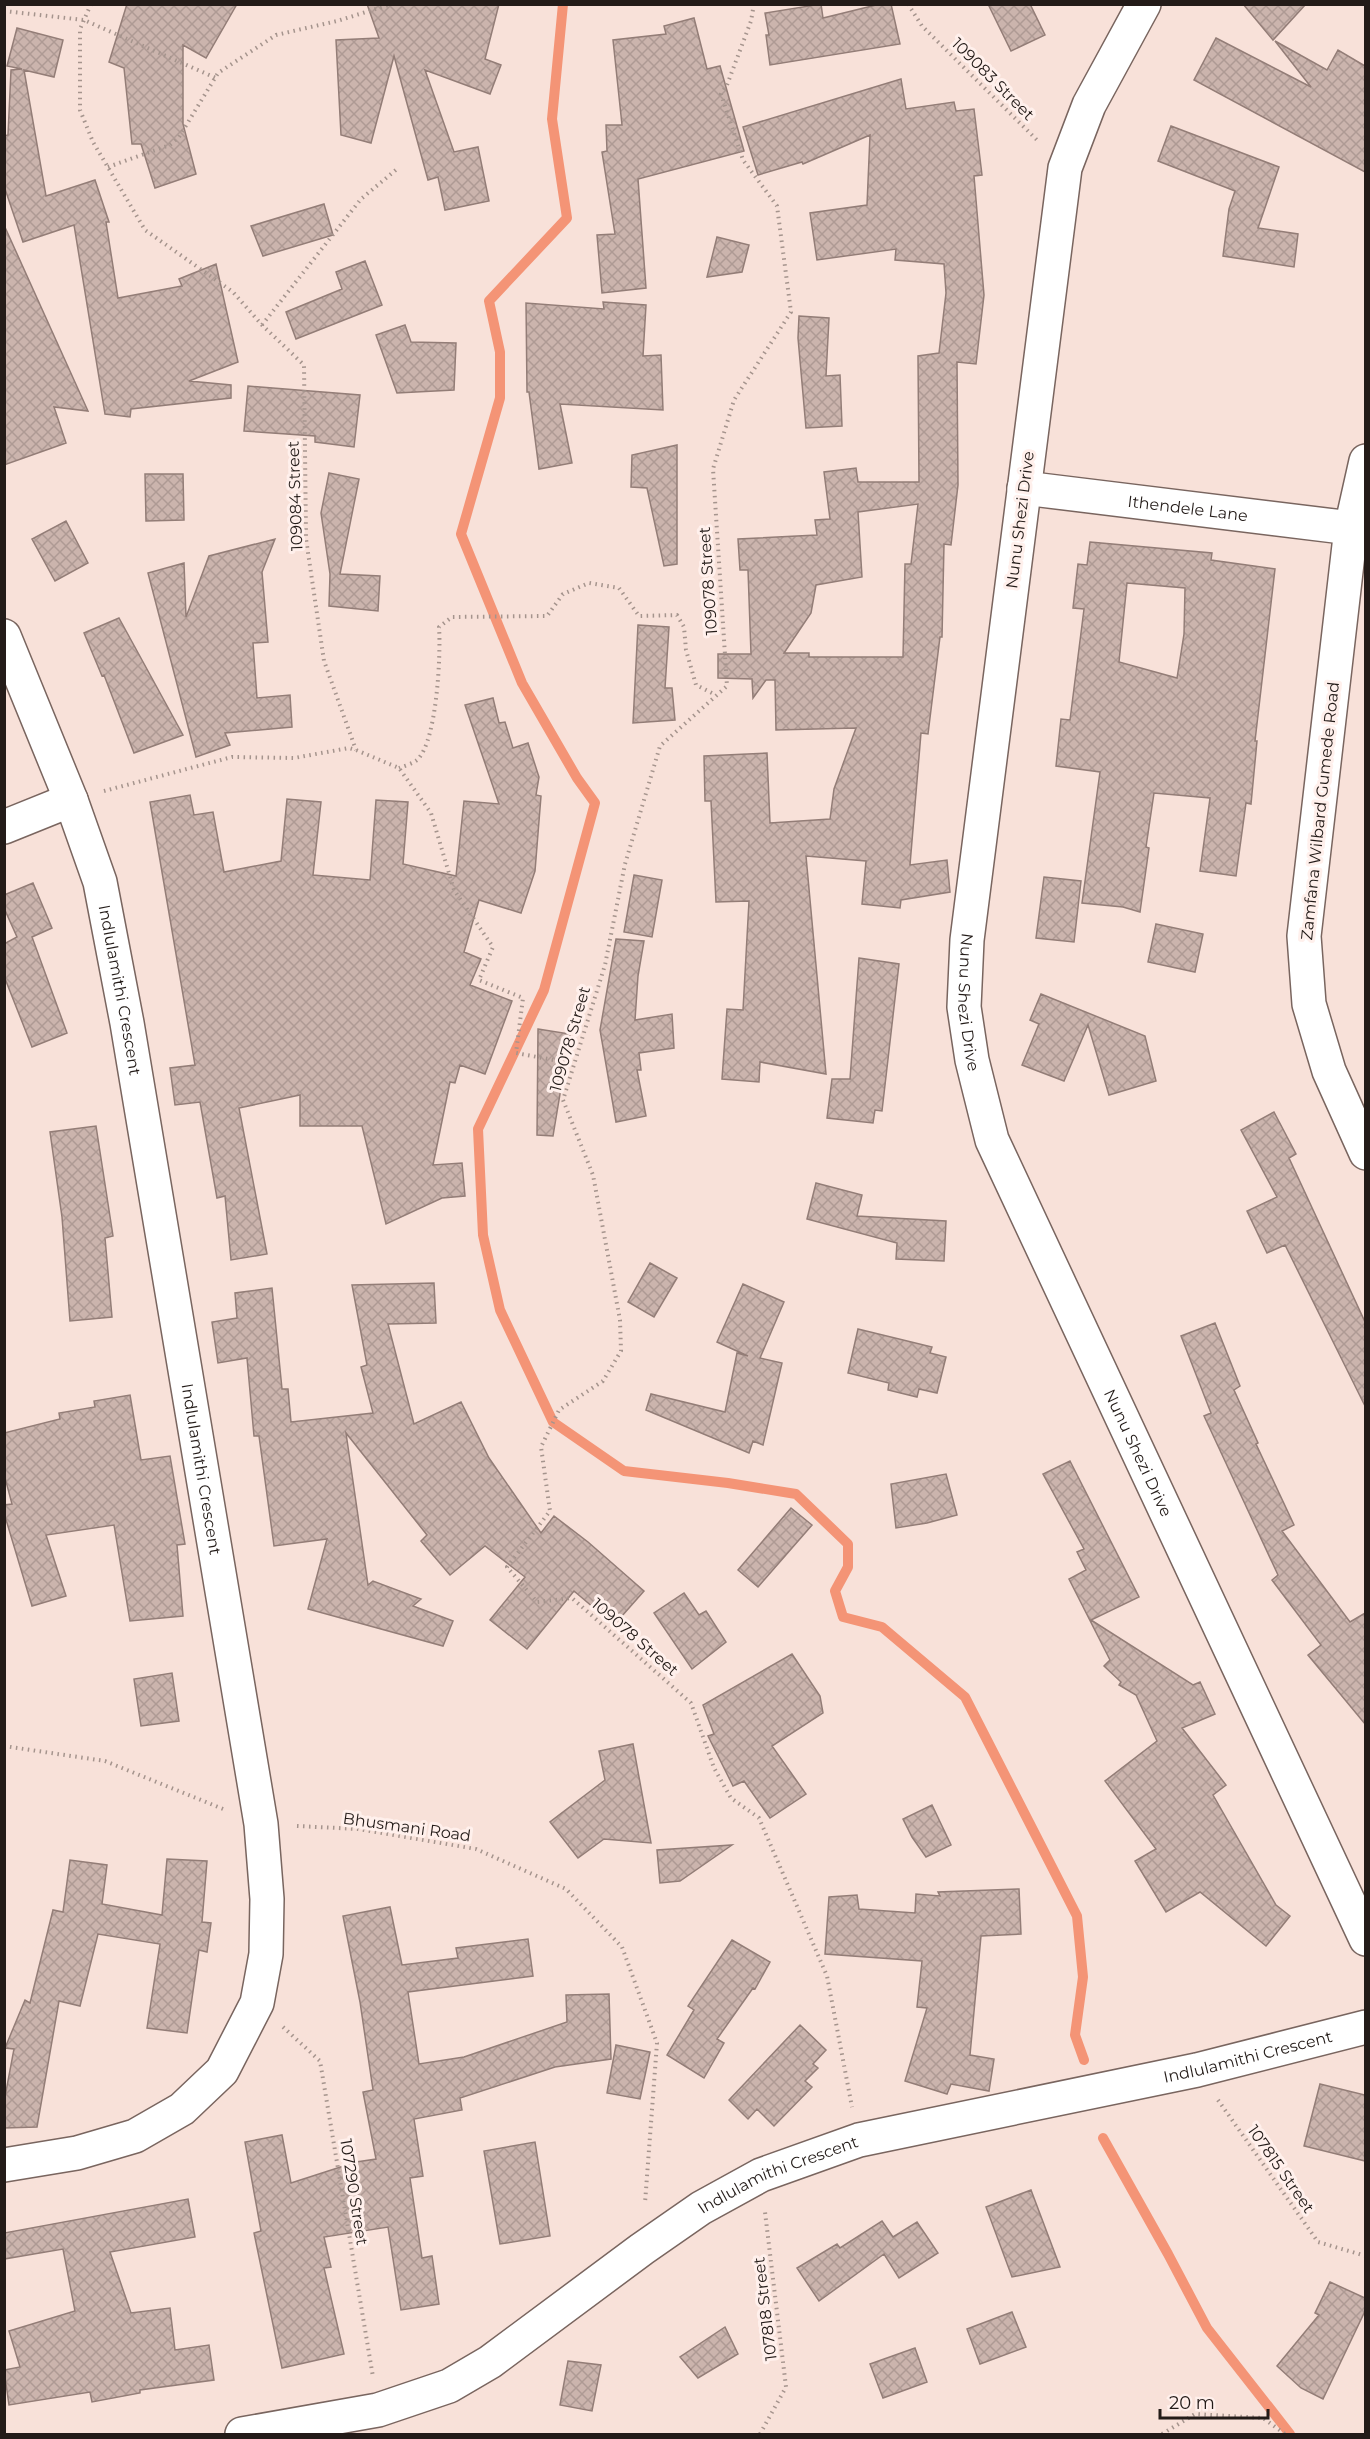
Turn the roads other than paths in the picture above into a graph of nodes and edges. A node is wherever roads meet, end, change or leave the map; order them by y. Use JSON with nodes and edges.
{"nodes":[{"id":1,"x":1143,"y":4,"type":"edge"},
{"id":2,"x":1365,"y":461,"type":"edge"},
{"id":3,"x":1024,"y":488,"type":"junction"},
{"id":4,"x":1352,"y":528,"type":"junction"},
{"id":5,"x":4,"y":636,"type":"edge"},
{"id":6,"x":71,"y":800,"type":"junction"},
{"id":7,"x":4,"y":827,"type":"edge"},
{"id":8,"x":1365,"y":1153,"type":"edge"},
{"id":9,"x":1365,"y":1939,"type":"edge"},
{"id":10,"x":1365,"y":2027,"type":"edge"},
{"id":11,"x":4,"y":2165,"type":"edge"},
{"id":12,"x":242,"y":2434,"type":"edge"}],
"edges":[{"from":1,"to":3,"type":"street","name":"Nunu Shezi Drive"},
{"from":2,"to":4,"type":"street","name":"Zamfana Wilbard Gumede Road"},
{"from":3,"to":4,"type":"street","name":"Ithendele Lane"},
{"from":3,"to":9,"type":"street","name":"Nunu Shezi Drive"},
{"from":4,"to":8,"type":"street","name":"Zamfana Wilbard Gumede Road"},
{"from":5,"to":6,"type":"street","name":"Indlulamithi Crescent"},
{"from":6,"to":7,"type":"street"},
{"from":6,"to":11,"type":"street","name":"Indlulamithi Crescent"},
{"from":10,"to":12,"type":"street","name":"Indlulamithi Crescent"}]}
